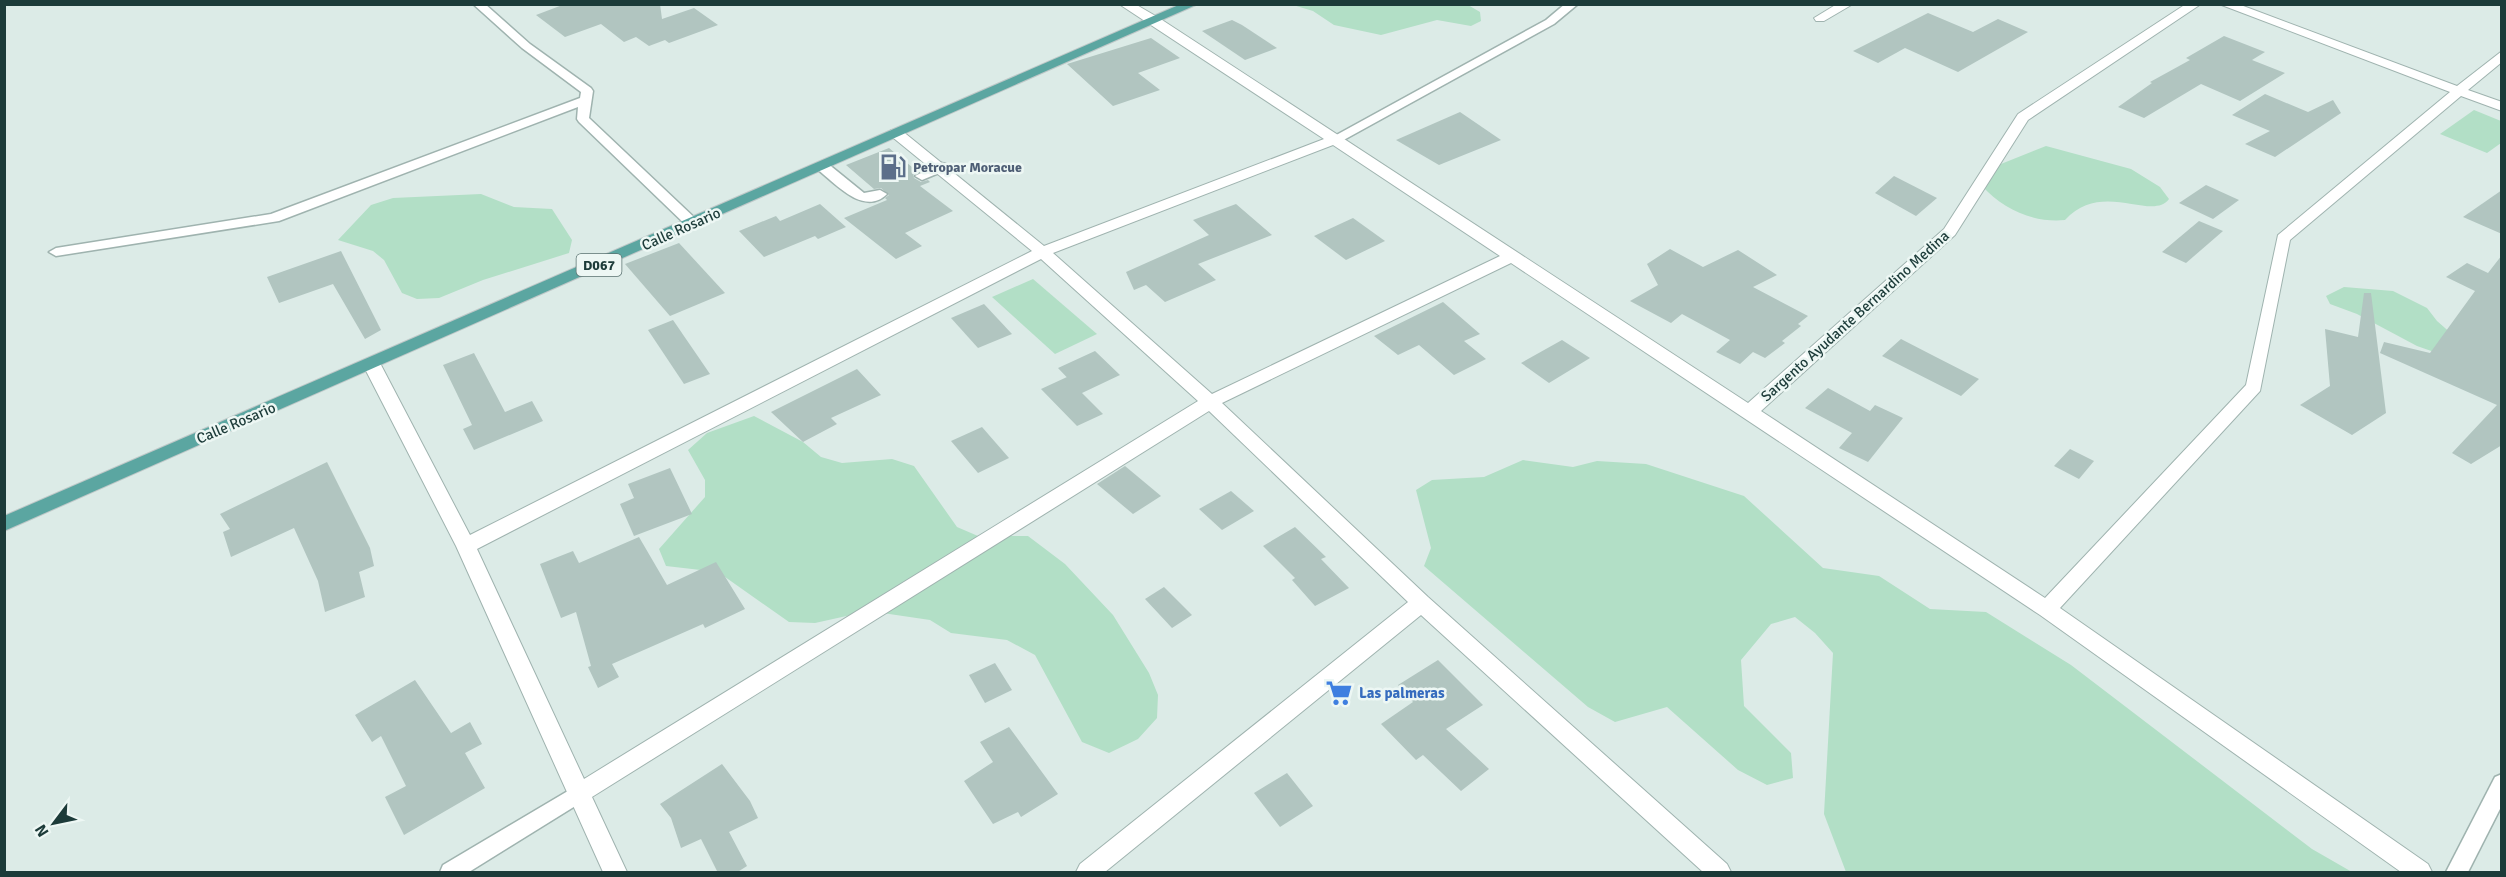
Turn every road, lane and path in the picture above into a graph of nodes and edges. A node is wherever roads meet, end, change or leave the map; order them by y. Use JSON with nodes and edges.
{"nodes":[{"id":1,"x":478,"y":4,"type":"edge"},
{"id":2,"x":1125,"y":4,"type":"edge"},
{"id":3,"x":1192,"y":4,"type":"edge"},
{"id":4,"x":1573,"y":4,"type":"edge"},
{"id":5,"x":1847,"y":4,"type":"edge"},
{"id":6,"x":2195,"y":4,"type":"edge"},
{"id":7,"x":2225,"y":4,"type":"edge"},
{"id":8,"x":1820,"y":18,"type":"dead end"},
{"id":9,"x":1155,"y":21,"type":"junction"},
{"id":10,"x":2502,"y":55,"type":"edge"},
{"id":11,"x":2457,"y":90,"type":"junction"},
{"id":12,"x":586,"y":100,"type":"junction"},
{"id":13,"x":2502,"y":107,"type":"edge"},
{"id":14,"x":896,"y":133,"type":"junction"},
{"id":15,"x":1335,"y":139,"type":"junction"},
{"id":16,"x":822,"y":166,"type":"junction"},
{"id":17,"x":941,"y":168,"type":"junction"},
{"id":18,"x":922,"y":176,"type":"dead end"},
{"id":19,"x":879,"y":194,"type":"dead end"},
{"id":20,"x":693,"y":224,"type":"junction"},
{"id":21,"x":56,"y":252,"type":"dead end"},
{"id":22,"x":1042,"y":252,"type":"junction"},
{"id":23,"x":1513,"y":256,"type":"junction"},
{"id":24,"x":372,"y":364,"type":"junction"},
{"id":25,"x":1210,"y":402,"type":"junction"},
{"id":26,"x":1749,"y":412,"type":"junction"},
{"id":27,"x":4,"y":524,"type":"edge"},
{"id":28,"x":466,"y":546,"type":"junction"},
{"id":29,"x":1421,"y":603,"type":"junction"},
{"id":30,"x":2047,"y":609,"type":"junction"},
{"id":31,"x":2502,"y":783,"type":"edge"},
{"id":32,"x":578,"y":794,"type":"junction"},
{"id":33,"x":1711,"y":870,"type":"edge"},
{"id":34,"x":451,"y":873,"type":"edge"},
{"id":35,"x":615,"y":873,"type":"edge"},
{"id":36,"x":1088,"y":873,"type":"edge"},
{"id":37,"x":2420,"y":873,"type":"edge"},
{"id":38,"x":2457,"y":873,"type":"edge"}],
"edges":[{"from":1,"to":12,"type":"lane"},
{"from":2,"to":9,"type":"street"},
{"from":3,"to":9,"type":"main road","name":"Calle Rosario","number":"D067"},
{"from":4,"to":15,"type":"lane"},
{"from":5,"to":8,"type":"street"},
{"from":6,"to":26,"type":"street","name":"Sargento Ayudante Bernardino Medina"},
{"from":7,"to":11,"type":"street"},
{"from":9,"to":14,"type":"main road","name":"Calle Rosario","number":"D067"},
{"from":9,"to":15,"type":"street"},
{"from":10,"to":11,"type":"street"},
{"from":11,"to":13,"type":"street"},
{"from":11,"to":30,"type":"street"},
{"from":12,"to":20,"type":"lane"},
{"from":12,"to":21,"type":"lane"},
{"from":14,"to":16,"type":"main road","name":"Calle Rosario","number":"D067"},
{"from":14,"to":17,"type":"street"},
{"from":15,"to":22,"type":"street"},
{"from":15,"to":23,"type":"street"},
{"from":16,"to":19,"type":"lane"},
{"from":16,"to":20,"type":"main road","name":"Calle Rosario","number":"D067"},
{"from":17,"to":18,"type":"lane"},
{"from":17,"to":22,"type":"street"},
{"from":20,"to":24,"type":"main road","name":"Calle Rosario","number":"D067"},
{"from":22,"to":25,"type":"street"},
{"from":22,"to":28,"type":"street"},
{"from":23,"to":25,"type":"street"},
{"from":23,"to":26,"type":"street"},
{"from":24,"to":27,"type":"main road","name":"Calle Rosario","number":"D067"},
{"from":24,"to":28,"type":"street"},
{"from":25,"to":29,"type":"street"},
{"from":25,"to":32,"type":"street"},
{"from":26,"to":30,"type":"street"},
{"from":28,"to":32,"type":"street"},
{"from":29,"to":33,"type":"street"},
{"from":29,"to":36,"type":"street"},
{"from":30,"to":37,"type":"street"},
{"from":31,"to":38,"type":"lane"},
{"from":32,"to":34,"type":"lane"},
{"from":32,"to":35,"type":"street"}]}
